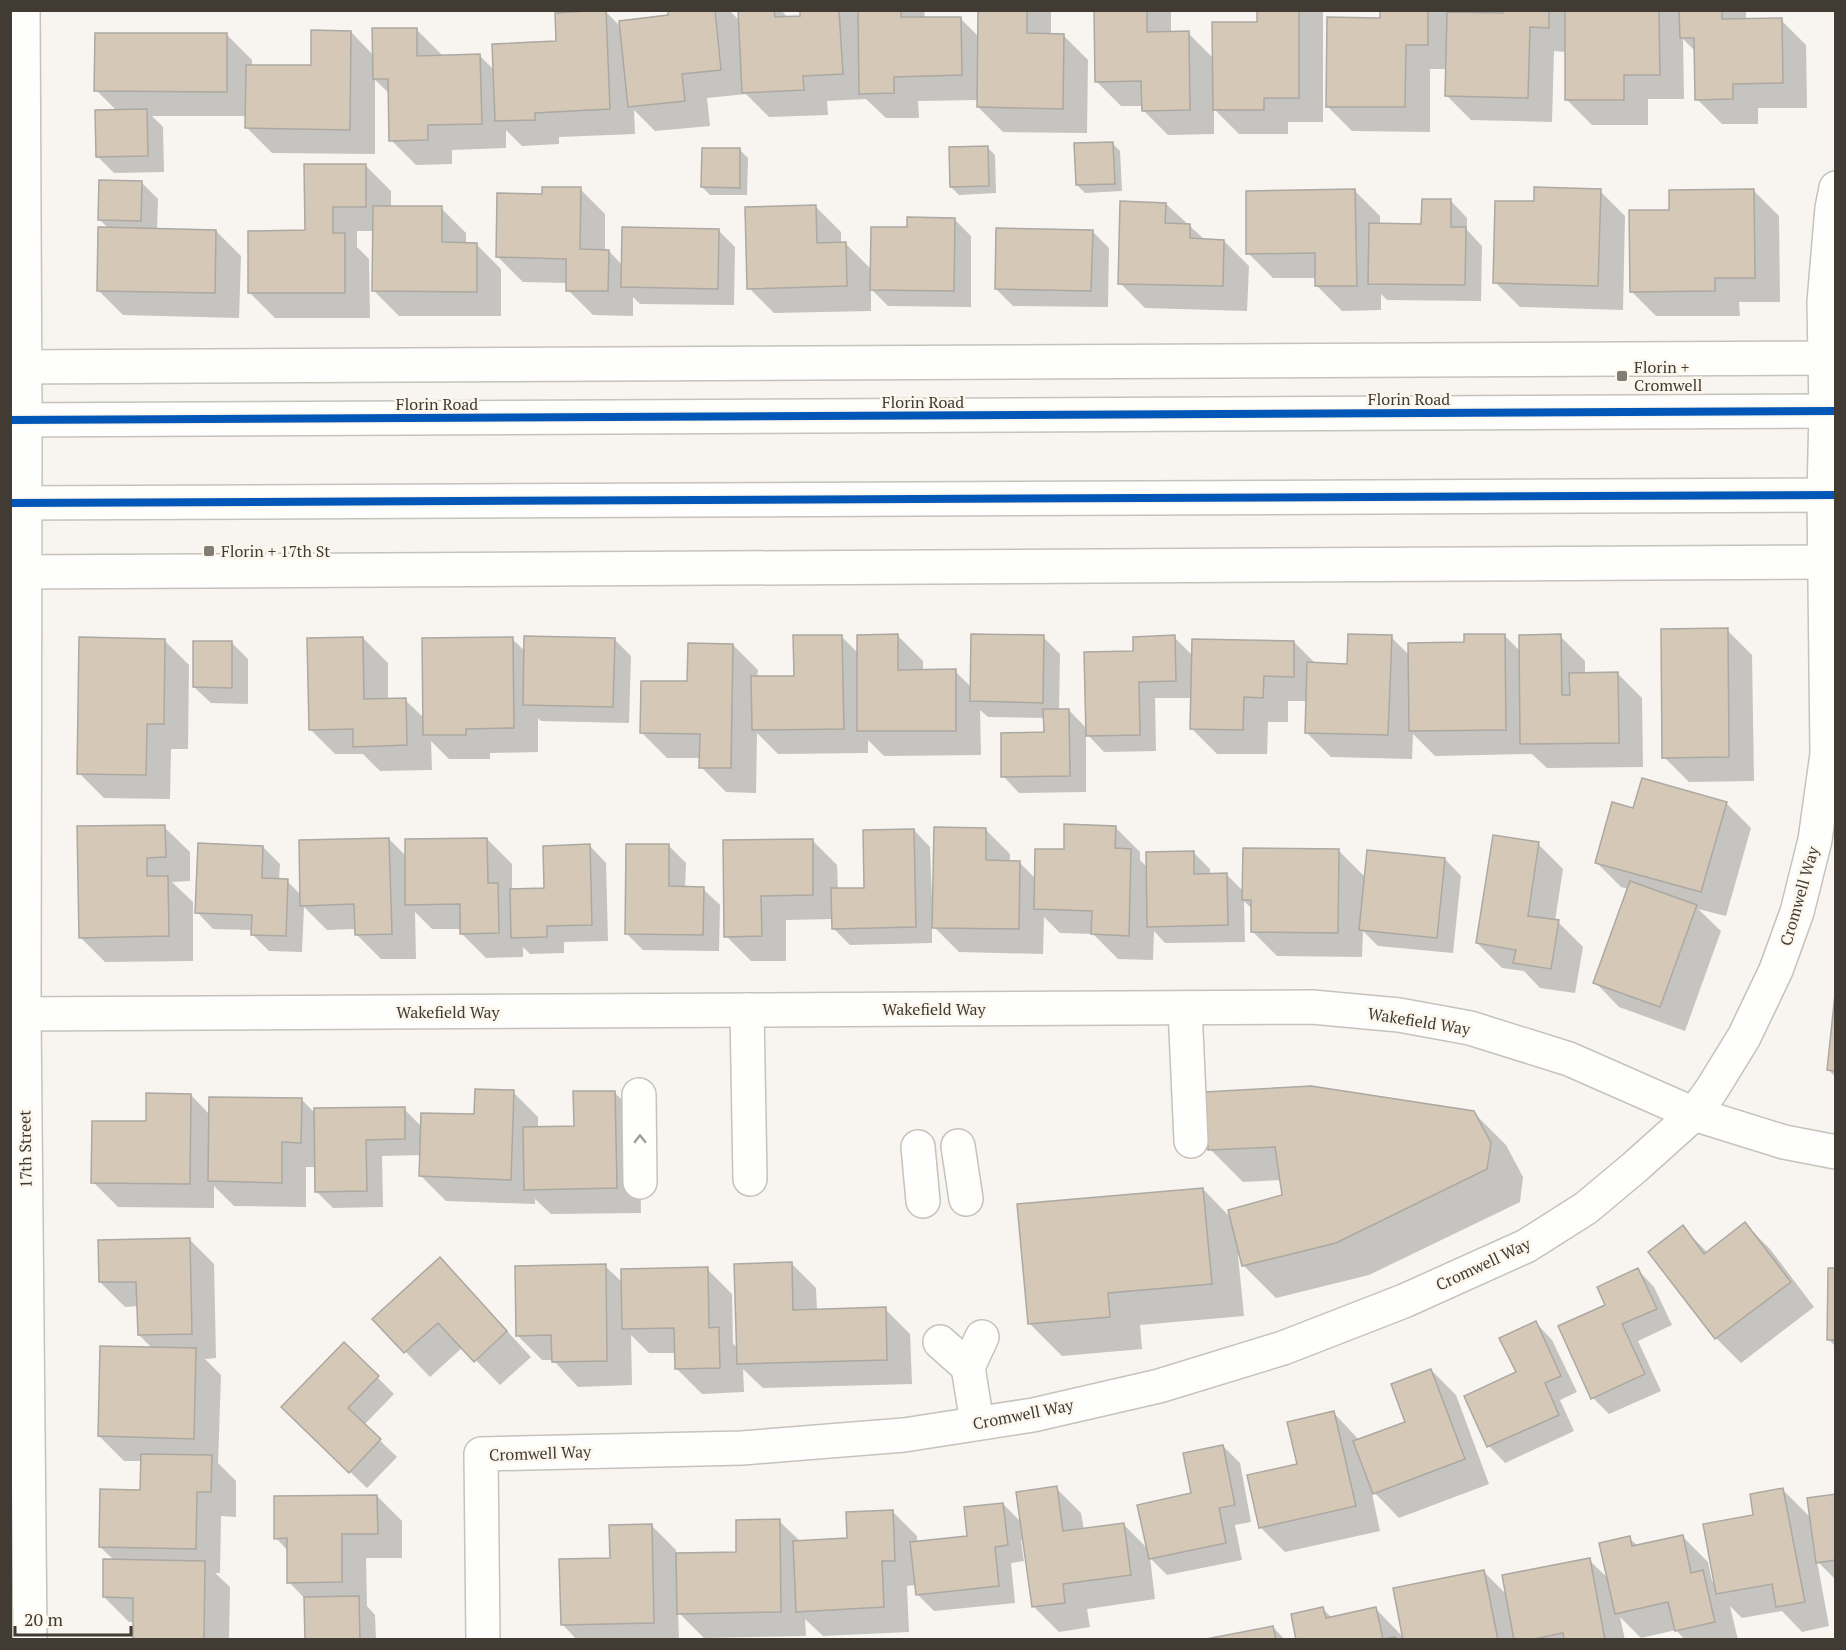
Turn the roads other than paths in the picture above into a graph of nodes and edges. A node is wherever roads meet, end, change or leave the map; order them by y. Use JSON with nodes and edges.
{"nodes":[{"id":1,"x":23,"y":10,"type":"edge"},
{"id":2,"x":1836,"y":188,"type":"edge"},
{"id":3,"x":1830,"y":358,"type":"edge"},
{"id":4,"x":18,"y":367,"type":"edge"},
{"id":5,"x":1831,"y":411,"type":"edge"},
{"id":6,"x":18,"y":420,"type":"edge"},
{"id":7,"x":1830,"y":495,"type":"edge"},
{"id":8,"x":17,"y":503,"type":"edge"},
{"id":9,"x":1830,"y":562,"type":"edge"},
{"id":10,"x":18,"y":572,"type":"edge"},
{"id":11,"x":1185,"y":1008,"type":"junction"},
{"id":12,"x":747,"y":1010,"type":"junction"},
{"id":13,"x":17,"y":1014,"type":"edge"},
{"id":14,"x":639,"y":1095,"type":"dead end"},
{"id":15,"x":1694,"y":1114,"type":"junction"},
{"id":16,"x":1191,"y":1141,"type":"dead end"},
{"id":17,"x":958,"y":1146,"type":"dead end"},
{"id":18,"x":918,"y":1147,"type":"dead end"},
{"id":19,"x":1836,"y":1152,"type":"edge"},
{"id":20,"x":750,"y":1179,"type":"dead end"},
{"id":21,"x":640,"y":1182,"type":"dead end"},
{"id":22,"x":966,"y":1199,"type":"dead end"},
{"id":23,"x":923,"y":1201,"type":"dead end"},
{"id":24,"x":982,"y":1337,"type":"dead end"},
{"id":25,"x":940,"y":1342,"type":"dead end"},
{"id":26,"x":968,"y":1367,"type":"junction"},
{"id":27,"x":976,"y":1424,"type":"junction"},
{"id":28,"x":30,"y":1640,"type":"edge"},
{"id":29,"x":483,"y":1640,"type":"edge"}],
"edges":[{"from":1,"to":4,"type":"street","name":"17th Street"},
{"from":2,"to":3,"type":"street","name":"Cromwell Way"},
{"from":3,"to":4,"type":"street"},
{"from":3,"to":5,"type":"street","name":"Cromwell Way"},
{"from":4,"to":6,"type":"street","name":"17th Street"},
{"from":5,"to":6,"type":"street","name":"Florin Road"},
{"from":5,"to":7,"type":"street","name":"Cromwell Way"},
{"from":6,"to":8,"type":"street","name":"17th Street"},
{"from":7,"to":8,"type":"street"},
{"from":7,"to":9,"type":"street","name":"Cromwell Way"},
{"from":8,"to":10,"type":"street","name":"17th Street"},
{"from":9,"to":10,"type":"street"},
{"from":9,"to":15,"type":"street","name":"Cromwell Way"},
{"from":10,"to":13,"type":"street","name":"17th Street"},
{"from":11,"to":12,"type":"street","name":"Wakefield Way"},
{"from":11,"to":15,"type":"street","name":"Wakefield Way"},
{"from":11,"to":16,"type":"street"},
{"from":12,"to":13,"type":"street","name":"Wakefield Way"},
{"from":12,"to":20,"type":"street"},
{"from":13,"to":28,"type":"street","name":"17th Street"},
{"from":21,"to":14,"type":"street","one_way":true},
{"from":15,"to":19,"type":"street","name":"Wakefield Way"},
{"from":15,"to":27,"type":"street","name":"Cromwell Way"},
{"from":17,"to":22,"type":"street"},
{"from":18,"to":23,"type":"street"},
{"from":24,"to":26,"type":"street"},
{"from":25,"to":26,"type":"street"},
{"from":26,"to":27,"type":"street"},
{"from":27,"to":29,"type":"street","name":"Cromwell Way"}]}
